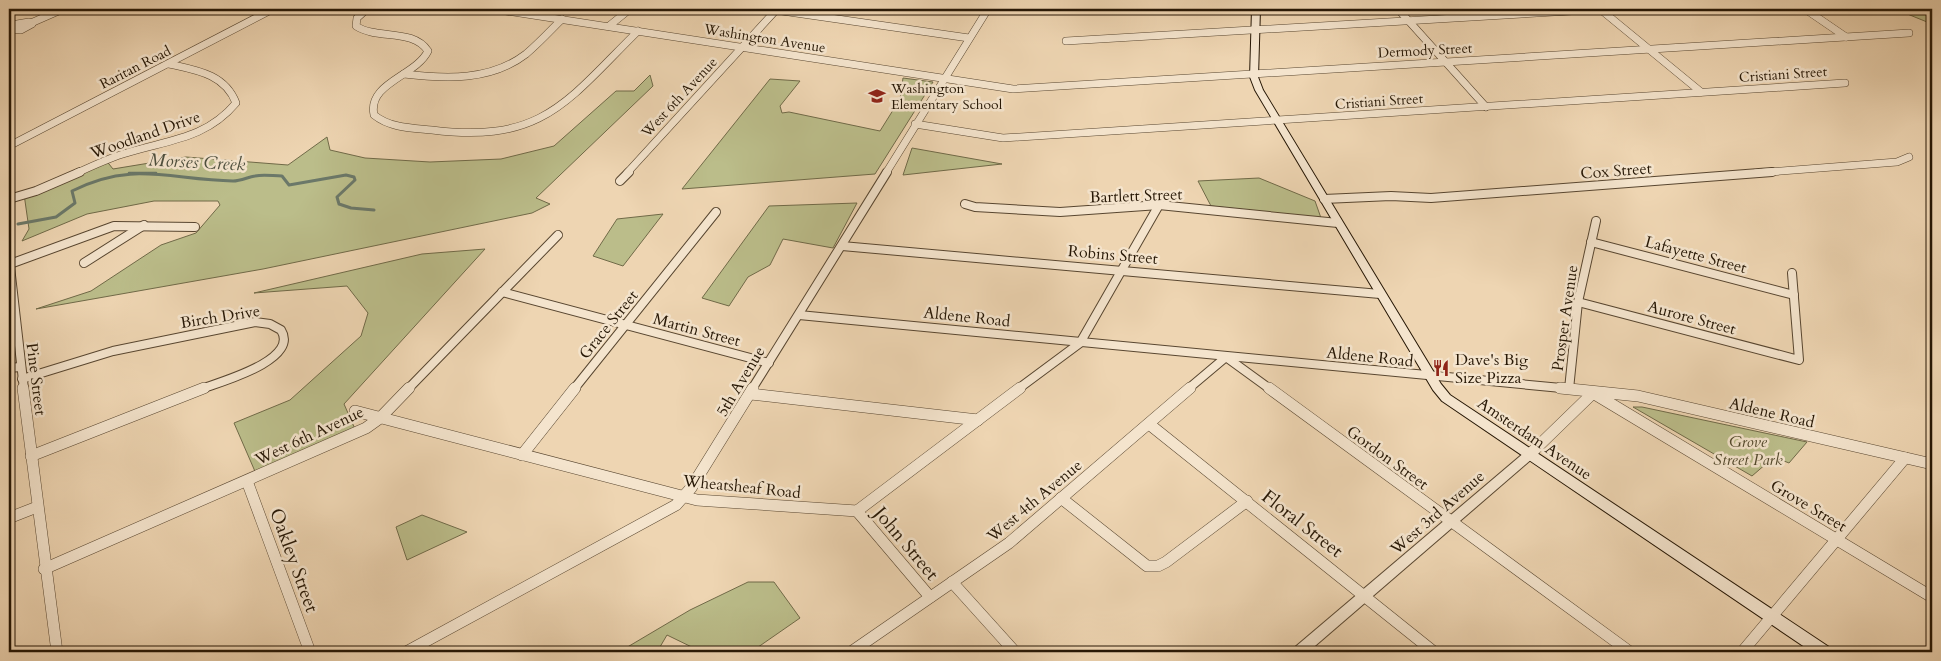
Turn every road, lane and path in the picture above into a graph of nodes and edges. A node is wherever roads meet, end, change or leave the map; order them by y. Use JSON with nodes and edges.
{"nodes":[{"id":1,"x":56,"y":9,"type":"edge"},
{"id":2,"x":63,"y":9,"type":"edge"},
{"id":3,"x":273,"y":9,"type":"edge"},
{"id":4,"x":366,"y":9,"type":"edge"},
{"id":5,"x":493,"y":9,"type":"edge"},
{"id":6,"x":630,"y":9,"type":"edge"},
{"id":7,"x":776,"y":9,"type":"edge"},
{"id":8,"x":988,"y":9,"type":"edge"},
{"id":9,"x":1256,"y":9,"type":"edge"},
{"id":10,"x":1398,"y":9,"type":"edge"},
{"id":11,"x":1601,"y":9,"type":"edge"},
{"id":12,"x":1606,"y":9,"type":"edge"},
{"id":13,"x":1805,"y":9,"type":"edge"},
{"id":14,"x":562,"y":19,"type":"junction"},
{"id":15,"x":1409,"y":20,"type":"junction"},
{"id":16,"x":29,"y":23,"type":"junction"},
{"id":17,"x":609,"y":26,"type":"junction"},
{"id":18,"x":1254,"y":30,"type":"junction"},
{"id":19,"x":11,"y":31,"type":"edge"},
{"id":20,"x":638,"y":31,"type":"junction"},
{"id":21,"x":1909,"y":33,"type":"dead end"},
{"id":22,"x":1846,"y":37,"type":"junction"},
{"id":23,"x":969,"y":38,"type":"junction"},
{"id":24,"x":1066,"y":41,"type":"dead end"},
{"id":25,"x":743,"y":48,"type":"junction"},
{"id":26,"x":1649,"y":49,"type":"junction"},
{"id":27,"x":1445,"y":61,"type":"junction"},
{"id":28,"x":169,"y":64,"type":"junction"},
{"id":29,"x":1254,"y":72,"type":"junction"},
{"id":30,"x":404,"y":74,"type":"junction"},
{"id":31,"x":944,"y":78,"type":"junction"},
{"id":32,"x":1846,"y":83,"type":"dead end"},
{"id":33,"x":1701,"y":92,"type":"junction"},
{"id":34,"x":1486,"y":107,"type":"junction"},
{"id":35,"x":1277,"y":120,"type":"junction"},
{"id":36,"x":915,"y":124,"type":"junction"},
{"id":37,"x":9,"y":146,"type":"edge"},
{"id":38,"x":1909,"y":157,"type":"dead end"},
{"id":39,"x":620,"y":181,"type":"dead end"},
{"id":40,"x":9,"y":199,"type":"edge"},
{"id":41,"x":1324,"y":199,"type":"junction"},
{"id":42,"x":965,"y":204,"type":"dead end"},
{"id":43,"x":1159,"y":205,"type":"junction"},
{"id":44,"x":716,"y":212,"type":"dead end"},
{"id":45,"x":1596,"y":221,"type":"dead end"},
{"id":46,"x":1338,"y":223,"type":"junction"},
{"id":47,"x":144,"y":225,"type":"junction"},
{"id":48,"x":195,"y":227,"type":"dead end"},
{"id":49,"x":558,"y":235,"type":"dead end"},
{"id":50,"x":1591,"y":242,"type":"junction"},
{"id":51,"x":842,"y":246,"type":"junction"},
{"id":52,"x":9,"y":261,"type":"edge"},
{"id":53,"x":84,"y":264,"type":"dead end"},
{"id":54,"x":1122,"y":270,"type":"junction"},
{"id":55,"x":1792,"y":274,"type":"dead end"},
{"id":56,"x":502,"y":292,"type":"junction"},
{"id":57,"x":1380,"y":294,"type":"junction"},
{"id":58,"x":1794,"y":295,"type":"junction"},
{"id":59,"x":1578,"y":302,"type":"junction"},
{"id":60,"x":799,"y":315,"type":"junction"},
{"id":61,"x":626,"y":326,"type":"junction"},
{"id":62,"x":1081,"y":342,"type":"junction"},
{"id":63,"x":1226,"y":357,"type":"junction"},
{"id":64,"x":769,"y":363,"type":"junction"},
{"id":65,"x":20,"y":367,"type":"junction"},
{"id":66,"x":9,"y":368,"type":"edge"},
{"id":67,"x":1431,"y":377,"type":"junction"},
{"id":68,"x":22,"y":379,"type":"junction"},
{"id":69,"x":1569,"y":389,"type":"junction"},
{"id":70,"x":751,"y":394,"type":"junction"},
{"id":71,"x":1593,"y":394,"type":"junction"},
{"id":72,"x":355,"y":411,"type":"dead end"},
{"id":73,"x":380,"y":418,"type":"junction"},
{"id":74,"x":978,"y":420,"type":"junction"},
{"id":75,"x":1149,"y":424,"type":"junction"},
{"id":76,"x":522,"y":455,"type":"junction"},
{"id":77,"x":1529,"y":455,"type":"junction"},
{"id":78,"x":31,"y":456,"type":"junction"},
{"id":79,"x":1905,"y":458,"type":"junction"},
{"id":80,"x":1932,"y":464,"type":"edge"},
{"id":81,"x":248,"y":481,"type":"junction"},
{"id":82,"x":684,"y":497,"type":"junction"},
{"id":83,"x":1061,"y":498,"type":"junction"},
{"id":84,"x":1247,"y":501,"type":"junction"},
{"id":85,"x":37,"y":507,"type":"junction"},
{"id":86,"x":857,"y":511,"type":"junction"},
{"id":87,"x":9,"y":518,"type":"edge"},
{"id":88,"x":1451,"y":522,"type":"junction"},
{"id":89,"x":1837,"y":539,"type":"junction"},
{"id":90,"x":44,"y":569,"type":"junction"},
{"id":91,"x":952,"y":582,"type":"junction"},
{"id":92,"x":1366,"y":595,"type":"junction"},
{"id":93,"x":930,"y":597,"type":"junction"},
{"id":94,"x":1932,"y":597,"type":"edge"},
{"id":95,"x":1771,"y":618,"type":"junction"},
{"id":96,"x":57,"y":652,"type":"edge"},
{"id":97,"x":310,"y":652,"type":"edge"},
{"id":98,"x":406,"y":652,"type":"edge"},
{"id":99,"x":851,"y":652,"type":"edge"},
{"id":100,"x":1015,"y":652,"type":"edge"},
{"id":101,"x":1299,"y":652,"type":"edge"},
{"id":102,"x":1434,"y":652,"type":"edge"},
{"id":103,"x":1630,"y":652,"type":"edge"},
{"id":104,"x":1742,"y":652,"type":"edge"},
{"id":105,"x":1824,"y":652,"type":"edge"}],
"edges":[{"from":1,"to":16,"type":"street"},
{"from":2,"to":16,"type":"street"},
{"from":3,"to":28,"type":"street","name":"Raritan Road"},
{"from":4,"to":30,"type":"street"},
{"from":5,"to":14,"type":"street","name":"Washington Avenue"},
{"from":6,"to":17,"type":"street"},
{"from":7,"to":23,"type":"street"},
{"from":7,"to":25,"type":"street","name":"West 6th Avenue"},
{"from":8,"to":23,"type":"street","name":"5th Avenue"},
{"from":9,"to":18,"type":"main road","name":"Amsterdam Avenue"},
{"from":10,"to":15,"type":"street"},
{"from":11,"to":12,"type":"street"},
{"from":11,"to":15,"type":"street"},
{"from":11,"to":26,"type":"street"},
{"from":13,"to":22,"type":"street"},
{"from":14,"to":17,"type":"street","name":"Washington Avenue"},
{"from":14,"to":30,"type":"street"},
{"from":15,"to":18,"type":"street"},
{"from":15,"to":27,"type":"street"},
{"from":16,"to":19,"type":"street"},
{"from":17,"to":20,"type":"street","name":"Washington Avenue"},
{"from":18,"to":24,"type":"street"},
{"from":18,"to":29,"type":"main road","name":"Amsterdam Avenue"},
{"from":20,"to":25,"type":"street","name":"Washington Avenue"},
{"from":20,"to":30,"type":"street"},
{"from":21,"to":22,"type":"street","name":"Dermody Street"},
{"from":22,"to":26,"type":"street","name":"Dermody Street"},
{"from":23,"to":31,"type":"street","name":"5th Avenue"},
{"from":25,"to":31,"type":"street","name":"Washington Avenue"},
{"from":25,"to":39,"type":"street","name":"West 6th Avenue"},
{"from":26,"to":27,"type":"street","name":"Dermody Street"},
{"from":26,"to":33,"type":"street"},
{"from":27,"to":29,"type":"street","name":"Dermody Street"},
{"from":27,"to":34,"type":"street"},
{"from":28,"to":37,"type":"street","name":"Raritan Road"},
{"from":28,"to":40,"type":"street","name":"Woodland Drive"},
{"from":29,"to":31,"type":"street","name":"Dermody Street"},
{"from":29,"to":35,"type":"main road","name":"Amsterdam Avenue"},
{"from":31,"to":36,"type":"street","name":"5th Avenue"},
{"from":32,"to":33,"type":"street","name":"Cristiani Street"},
{"from":33,"to":34,"type":"street","name":"Cristiani Street"},
{"from":34,"to":35,"type":"street","name":"Cristiani Street"},
{"from":35,"to":36,"type":"street","name":"Cristiani Street"},
{"from":35,"to":41,"type":"main road","name":"Amsterdam Avenue"},
{"from":36,"to":51,"type":"street","name":"5th Avenue"},
{"from":38,"to":41,"type":"street","name":"Cox Street"},
{"from":41,"to":46,"type":"main road","name":"Amsterdam Avenue"},
{"from":42,"to":43,"type":"street","name":"Bartlett Street"},
{"from":43,"to":46,"type":"street","name":"Bartlett Street"},
{"from":43,"to":54,"type":"street"},
{"from":44,"to":61,"type":"street","name":"Grace Street"},
{"from":45,"to":50,"type":"street","name":"Prosper Avenue"},
{"from":46,"to":57,"type":"main road","name":"Amsterdam Avenue"},
{"from":47,"to":48,"type":"street"},
{"from":47,"to":52,"type":"street"},
{"from":47,"to":53,"type":"street"},
{"from":49,"to":56,"type":"street","name":"West 6th Avenue"},
{"from":50,"to":58,"type":"street","name":"Lafayette Street"},
{"from":50,"to":59,"type":"street","name":"Prosper Avenue"},
{"from":51,"to":54,"type":"street","name":"Robins Street"},
{"from":51,"to":60,"type":"street","name":"5th Avenue"},
{"from":52,"to":65,"type":"street","name":"Pine Street"},
{"from":54,"to":57,"type":"street","name":"Robins Street"},
{"from":54,"to":62,"type":"street"},
{"from":55,"to":58,"type":"street"},
{"from":56,"to":61,"type":"street","name":"Martin Street"},
{"from":56,"to":73,"type":"street","name":"West 6th Avenue"},
{"from":57,"to":67,"type":"main road","name":"Amsterdam Avenue"},
{"from":58,"to":59,"type":"street","name":"Aurore Street"},
{"from":59,"to":69,"type":"street","name":"Prosper Avenue"},
{"from":60,"to":62,"type":"street","name":"Aldene Road"},
{"from":60,"to":64,"type":"street","name":"5th Avenue"},
{"from":61,"to":64,"type":"street","name":"Martin Street"},
{"from":61,"to":76,"type":"street","name":"Grace Street"},
{"from":62,"to":63,"type":"street","name":"Aldene Road"},
{"from":62,"to":74,"type":"street"},
{"from":63,"to":67,"type":"street","name":"Aldene Road"},
{"from":63,"to":75,"type":"street","name":"West 4th Avenue"},
{"from":63,"to":88,"type":"street","name":"Gordon Street"},
{"from":64,"to":70,"type":"street","name":"5th Avenue"},
{"from":65,"to":66,"type":"street"},
{"from":65,"to":68,"type":"street","name":"Pine Street"},
{"from":67,"to":69,"type":"street","name":"Aldene Road"},
{"from":67,"to":77,"type":"main road","name":"Amsterdam Avenue"},
{"from":68,"to":78,"type":"street","name":"Pine Street"},
{"from":68,"to":78,"type":"street","name":"Birch Drive"},
{"from":69,"to":71,"type":"street","name":"Aldene Road"},
{"from":70,"to":74,"type":"street"},
{"from":70,"to":82,"type":"street","name":"5th Avenue"},
{"from":71,"to":77,"type":"street","name":"West 3rd Avenue"},
{"from":71,"to":79,"type":"street","name":"Aldene Road"},
{"from":71,"to":89,"type":"street","name":"Grove Street"},
{"from":72,"to":73,"type":"street","name":"Wheatsheaf Road"},
{"from":73,"to":76,"type":"street","name":"Wheatsheaf Road"},
{"from":73,"to":81,"type":"street","name":"West 6th Avenue"},
{"from":74,"to":86,"type":"street"},
{"from":75,"to":83,"type":"street","name":"West 4th Avenue"},
{"from":75,"to":84,"type":"street","name":"Floral Street"},
{"from":76,"to":82,"type":"street","name":"Wheatsheaf Road"},
{"from":77,"to":88,"type":"street","name":"West 3rd Avenue"},
{"from":77,"to":95,"type":"main road","name":"Amsterdam Avenue"},
{"from":78,"to":85,"type":"street","name":"Pine Street"},
{"from":79,"to":80,"type":"street","name":"Aldene Road"},
{"from":79,"to":89,"type":"street"},
{"from":81,"to":90,"type":"street","name":"West 6th Avenue"},
{"from":81,"to":97,"type":"street","name":"Oakley Street"},
{"from":82,"to":86,"type":"street","name":"Wheatsheaf Road"},
{"from":82,"to":98,"type":"street","name":"5th Avenue"},
{"from":83,"to":84,"type":"street"},
{"from":83,"to":91,"type":"street","name":"West 4th Avenue"},
{"from":84,"to":92,"type":"street","name":"Floral Street"},
{"from":85,"to":87,"type":"street"},
{"from":85,"to":90,"type":"street","name":"Pine Street"},
{"from":86,"to":93,"type":"street","name":"John Street"},
{"from":88,"to":92,"type":"street","name":"West 3rd Avenue"},
{"from":88,"to":103,"type":"street","name":"Gordon Street"},
{"from":89,"to":94,"type":"street","name":"Grove Street"},
{"from":89,"to":95,"type":"street"},
{"from":90,"to":96,"type":"street","name":"Pine Street"},
{"from":91,"to":93,"type":"street","name":"West 4th Avenue"},
{"from":91,"to":100,"type":"street","name":"John Street"},
{"from":92,"to":101,"type":"street","name":"West 3rd Avenue"},
{"from":92,"to":102,"type":"street","name":"Floral Street"},
{"from":93,"to":99,"type":"street","name":"West 4th Avenue"},
{"from":95,"to":104,"type":"street"},
{"from":95,"to":105,"type":"main road","name":"Amsterdam Avenue"}]}
